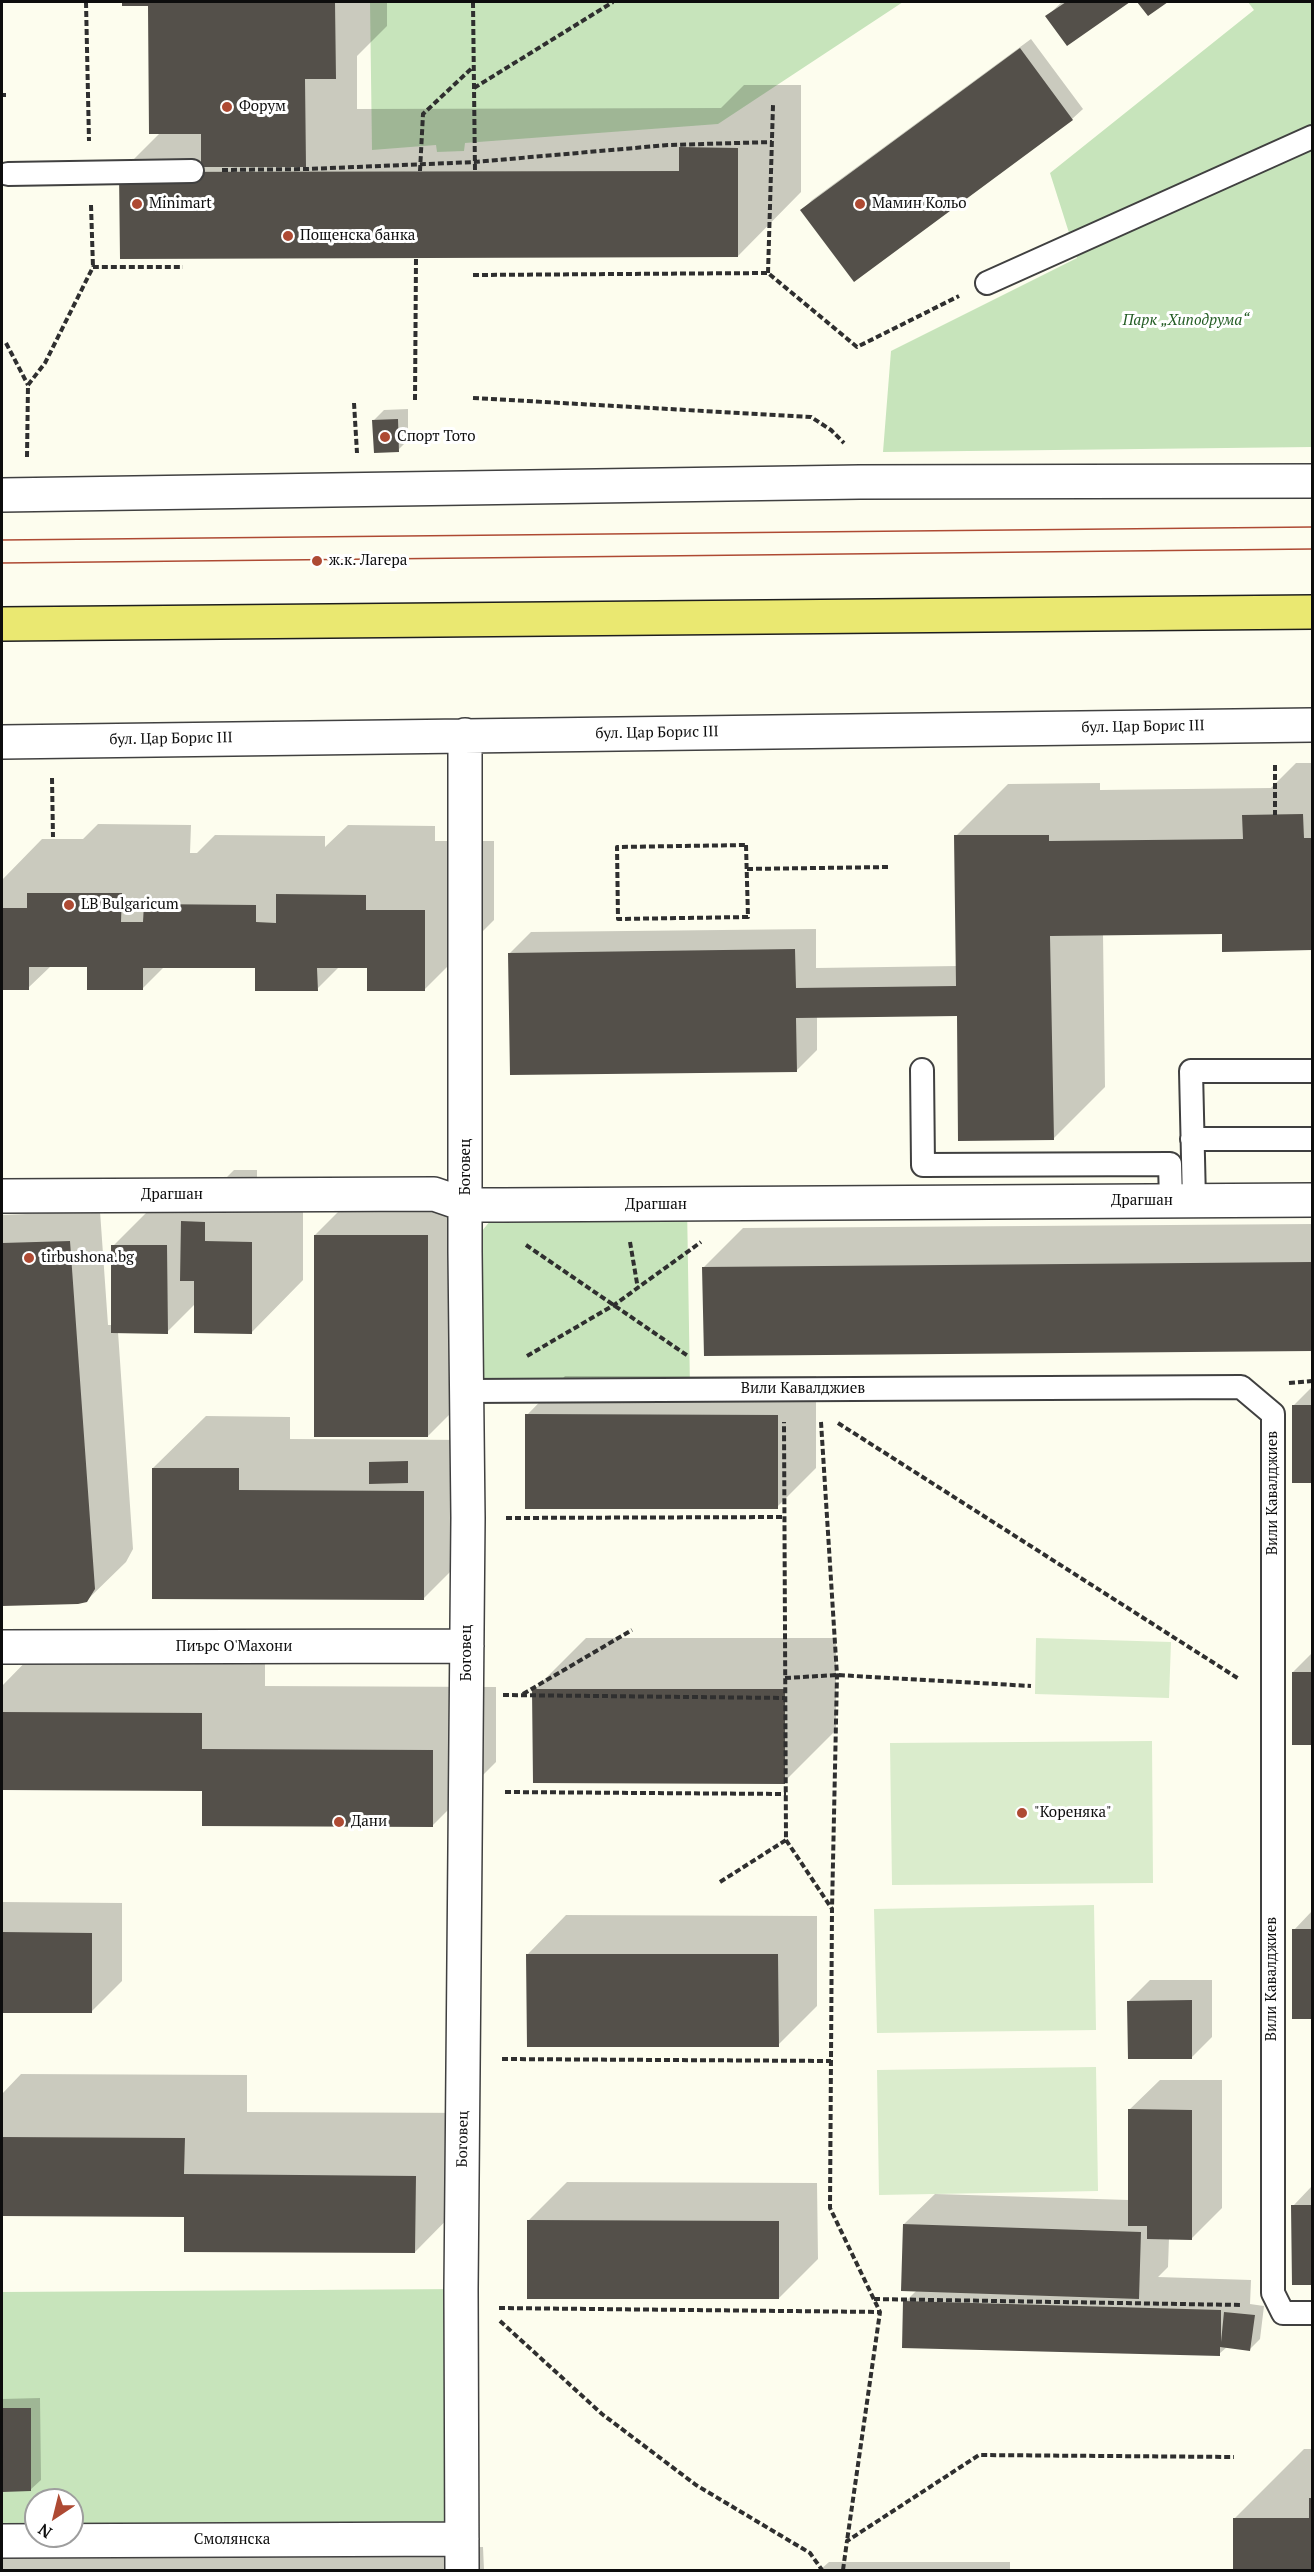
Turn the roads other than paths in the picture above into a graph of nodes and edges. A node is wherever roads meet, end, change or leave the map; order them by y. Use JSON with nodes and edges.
{"nodes":[{"id":1,"x":1312,"y":137,"type":"edge"},
{"id":2,"x":192,"y":171,"type":"dead end"},
{"id":3,"x":8,"y":174,"type":"dead end"},
{"id":4,"x":987,"y":283,"type":"road end"},
{"id":5,"x":1312,"y":481,"type":"edge"},
{"id":6,"x":2,"y":495,"type":"edge"},
{"id":7,"x":1312,"y":612,"type":"edge"},
{"id":8,"x":2,"y":624,"type":"edge"},
{"id":9,"x":1312,"y":725,"type":"edge"},
{"id":10,"x":465,"y":735,"type":"junction"},
{"id":11,"x":2,"y":742,"type":"edge"},
{"id":12,"x":921,"y":1070,"type":"dead end"},
{"id":13,"x":1312,"y":1071,"type":"edge"},
{"id":14,"x":1192,"y":1139,"type":"junction"},
{"id":15,"x":1312,"y":1139,"type":"edge"},
{"id":16,"x":2,"y":1196,"type":"edge"},
{"id":17,"x":1312,"y":1200,"type":"edge"},
{"id":18,"x":1183,"y":1201,"type":"junction"},
{"id":19,"x":466,"y":1205,"type":"junction"},
{"id":20,"x":467,"y":1391,"type":"junction"},
{"id":21,"x":467,"y":1646,"type":"junction"},
{"id":22,"x":2,"y":1647,"type":"edge"},
{"id":23,"x":1312,"y":2313,"type":"edge"},
{"id":24,"x":2,"y":2541,"type":"edge"},
{"id":25,"x":462,"y":2555,"type":"edge"}],
"edges":[{"from":1,"to":4,"type":"lane"},
{"from":2,"to":3,"type":"lane"},
{"from":5,"to":6,"type":"street"},
{"from":7,"to":8,"type":"main road"},
{"from":9,"to":10,"type":"street","name":"бул. Цар Борис III"},
{"from":10,"to":11,"type":"street","name":"бул. Цар Борис III"},
{"from":10,"to":19,"type":"street","name":"Боговец"},
{"from":12,"to":18,"type":"lane"},
{"from":13,"to":14,"type":"lane"},
{"from":14,"to":15,"type":"lane"},
{"from":14,"to":18,"type":"lane"},
{"from":16,"to":19,"type":"street","name":"Драгшан"},
{"from":17,"to":18,"type":"street","name":"Драгшан"},
{"from":18,"to":19,"type":"street","name":"Драгшан"},
{"from":19,"to":20,"type":"street","name":"Боговец"},
{"from":20,"to":21,"type":"street","name":"Боговец"},
{"from":20,"to":23,"type":"lane","name":"Вили Кавалджиев"},
{"from":21,"to":22,"type":"street","name":"Пиърс О'Махони"},
{"from":21,"to":25,"type":"street","name":"Боговец"},
{"from":24,"to":25,"type":"street","name":"Смолянска"}]}
